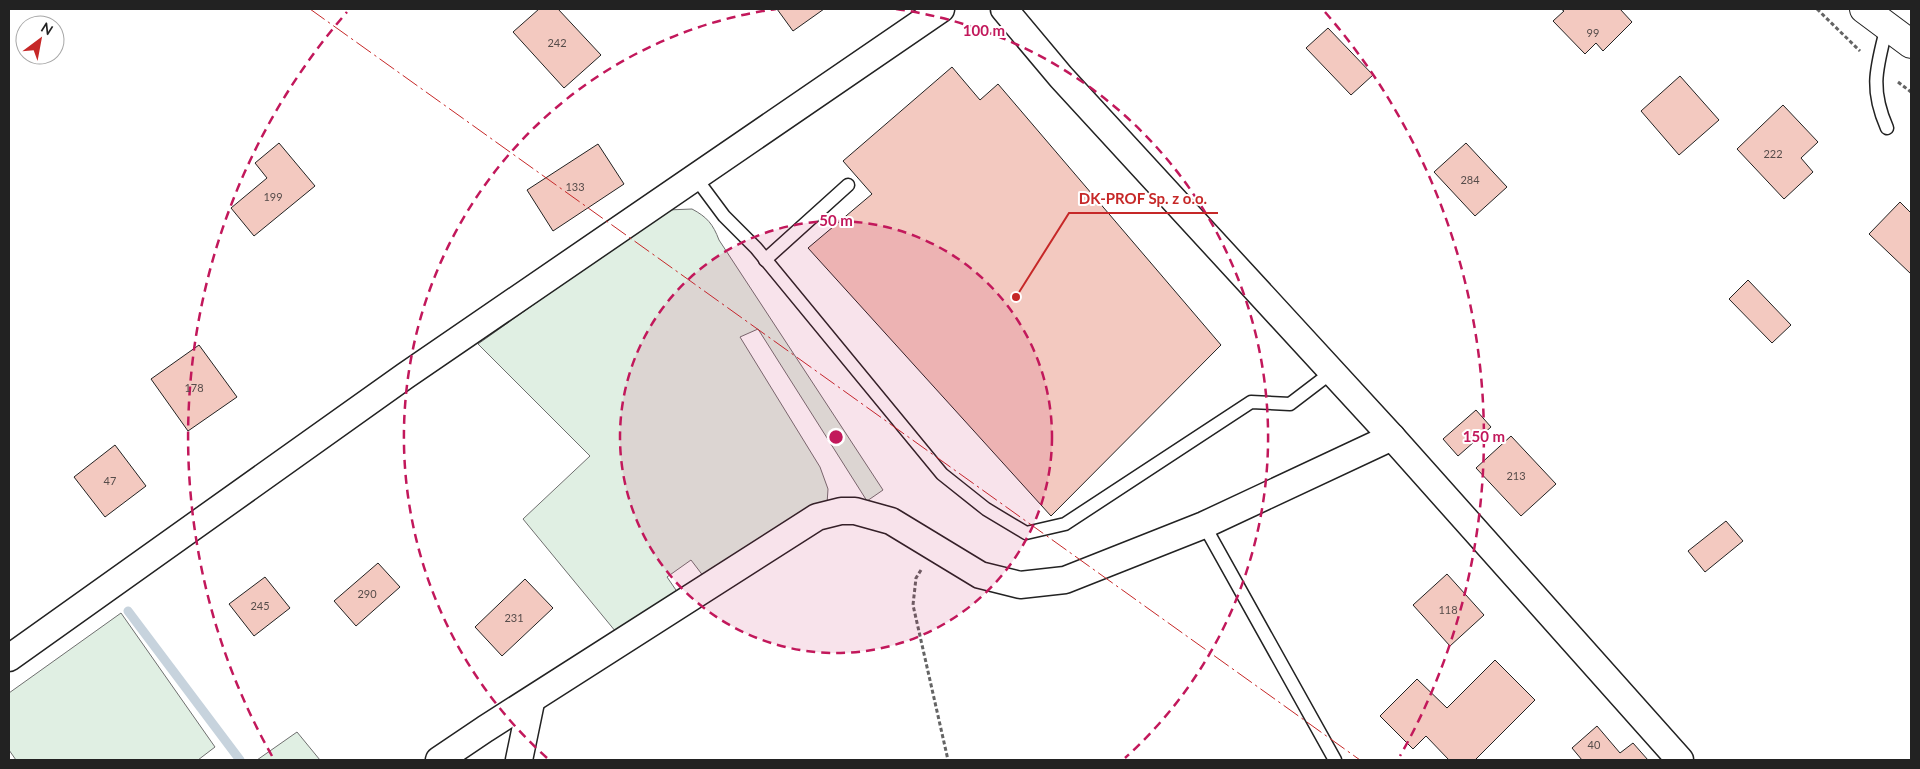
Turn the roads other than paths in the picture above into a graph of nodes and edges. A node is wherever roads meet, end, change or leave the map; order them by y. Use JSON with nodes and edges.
{"nodes":[{"id":1,"x":941,"y":9,"type":"edge"},
{"id":2,"x":1004,"y":9,"type":"edge"},
{"id":3,"x":1864,"y":9,"type":"edge"},
{"id":4,"x":1887,"y":26,"type":"junction"},
{"id":5,"x":1911,"y":44,"type":"edge"},
{"id":6,"x":1887,"y":128,"type":"dead end"},
{"id":7,"x":695,"y":178,"type":"junction"},
{"id":8,"x":848,"y":184,"type":"dead end"},
{"id":9,"x":766,"y":260,"type":"junction"},
{"id":10,"x":1332,"y":372,"type":"junction"},
{"id":11,"x":1392,"y":437,"type":"junction"},
{"id":12,"x":1204,"y":525,"type":"junction"},
{"id":13,"x":9,"y":658,"type":"edge"},
{"id":14,"x":531,"y":702,"type":"junction"},
{"id":15,"x":439,"y":760,"type":"edge"},
{"id":16,"x":519,"y":760,"type":"edge"},
{"id":17,"x":1335,"y":760,"type":"edge"},
{"id":18,"x":1680,"y":760,"type":"edge"}],
"edges":[{"from":1,"to":7,"type":"street"},
{"from":2,"to":10,"type":"street"},
{"from":3,"to":4,"type":"main road"},
{"from":4,"to":5,"type":"main road"},
{"from":4,"to":6,"type":"lane"},
{"from":7,"to":9,"type":"lane"},
{"from":7,"to":13,"type":"street"},
{"from":8,"to":9,"type":"lane"},
{"from":9,"to":10,"type":"lane"},
{"from":10,"to":11,"type":"street"},
{"from":11,"to":12,"type":"street"},
{"from":11,"to":18,"type":"street"},
{"from":12,"to":14,"type":"street"},
{"from":12,"to":17,"type":"lane"},
{"from":14,"to":15,"type":"street"},
{"from":14,"to":16,"type":"street"}]}
